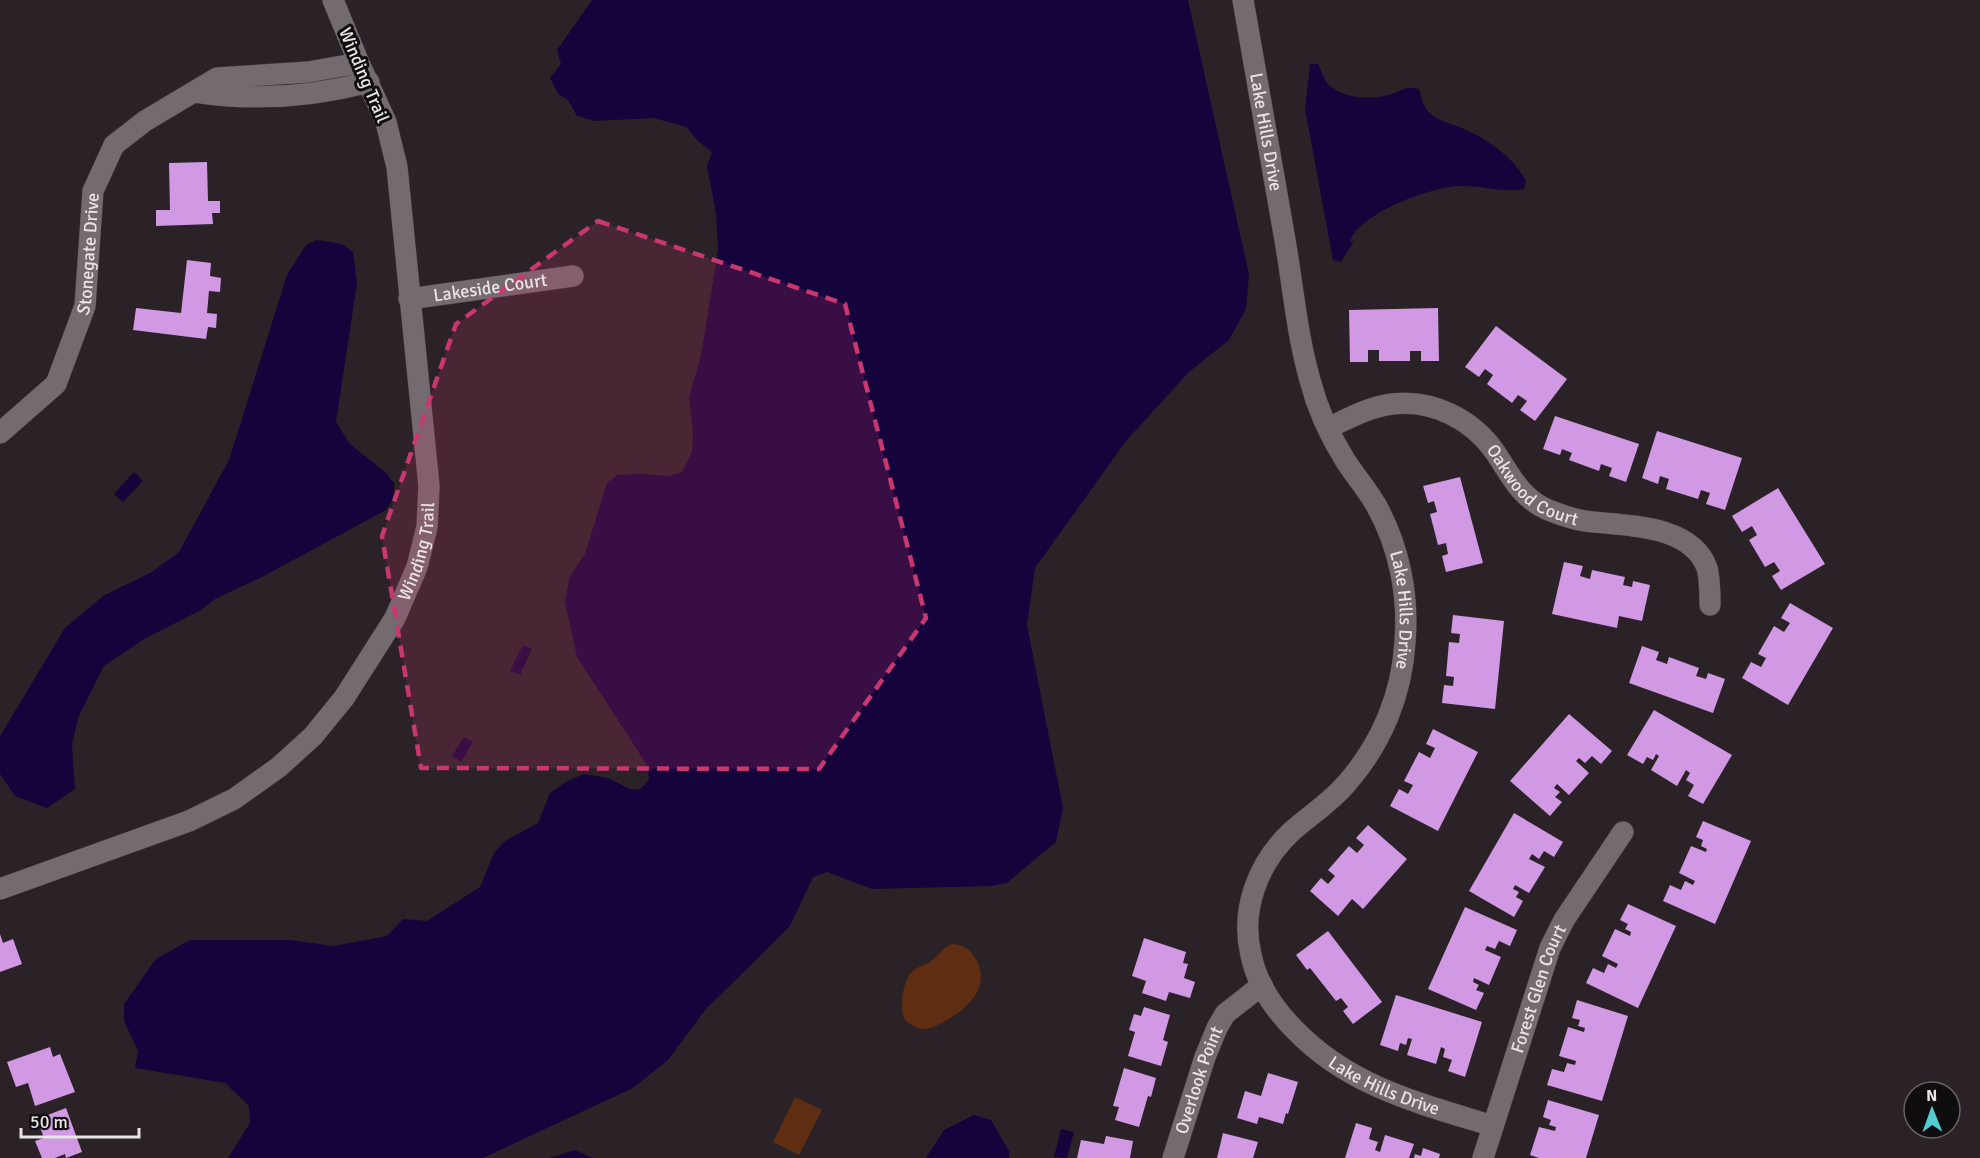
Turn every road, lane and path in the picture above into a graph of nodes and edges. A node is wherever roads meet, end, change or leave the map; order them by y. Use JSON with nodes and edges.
{"nodes":[{"id":1,"x":333,"y":0,"type":"edge"},
{"id":2,"x":1243,"y":0,"type":"edge"},
{"id":3,"x":364,"y":73,"type":"junction"},
{"id":4,"x":573,"y":276,"type":"dead end"},
{"id":5,"x":409,"y":299,"type":"junction"},
{"id":6,"x":1328,"y":428,"type":"junction"},
{"id":7,"x":0,"y":432,"type":"edge"},
{"id":8,"x":1710,"y":604,"type":"dead end"},
{"id":9,"x":1623,"y":832,"type":"dead end"},
{"id":10,"x":0,"y":889,"type":"edge"},
{"id":11,"x":1262,"y":986,"type":"junction"},
{"id":12,"x":1493,"y":1126,"type":"junction"},
{"id":13,"x":1173,"y":1158,"type":"edge"},
{"id":14,"x":1483,"y":1158,"type":"edge"}],
"edges":[{"from":1,"to":3,"type":"street","name":"Winding Trail"},
{"from":2,"to":6,"type":"street","name":"Lake Hills Drive"},
{"from":3,"to":5,"type":"street","name":"Winding Trail"},
{"from":3,"to":7,"type":"street","name":"Stonegate Drive"},
{"from":4,"to":5,"type":"street","name":"Lakeside Court"},
{"from":5,"to":10,"type":"street","name":"Winding Trail"},
{"from":6,"to":8,"type":"street","name":"Oakwood Court"},
{"from":6,"to":11,"type":"street","name":"Lake Hills Drive"},
{"from":9,"to":12,"type":"street","name":"Forest Glen Court"},
{"from":11,"to":12,"type":"street","name":"Lake Hills Drive"},
{"from":11,"to":13,"type":"street","name":"Overlook Point"},
{"from":12,"to":14,"type":"street","name":"Forest Glen Court"}]}
